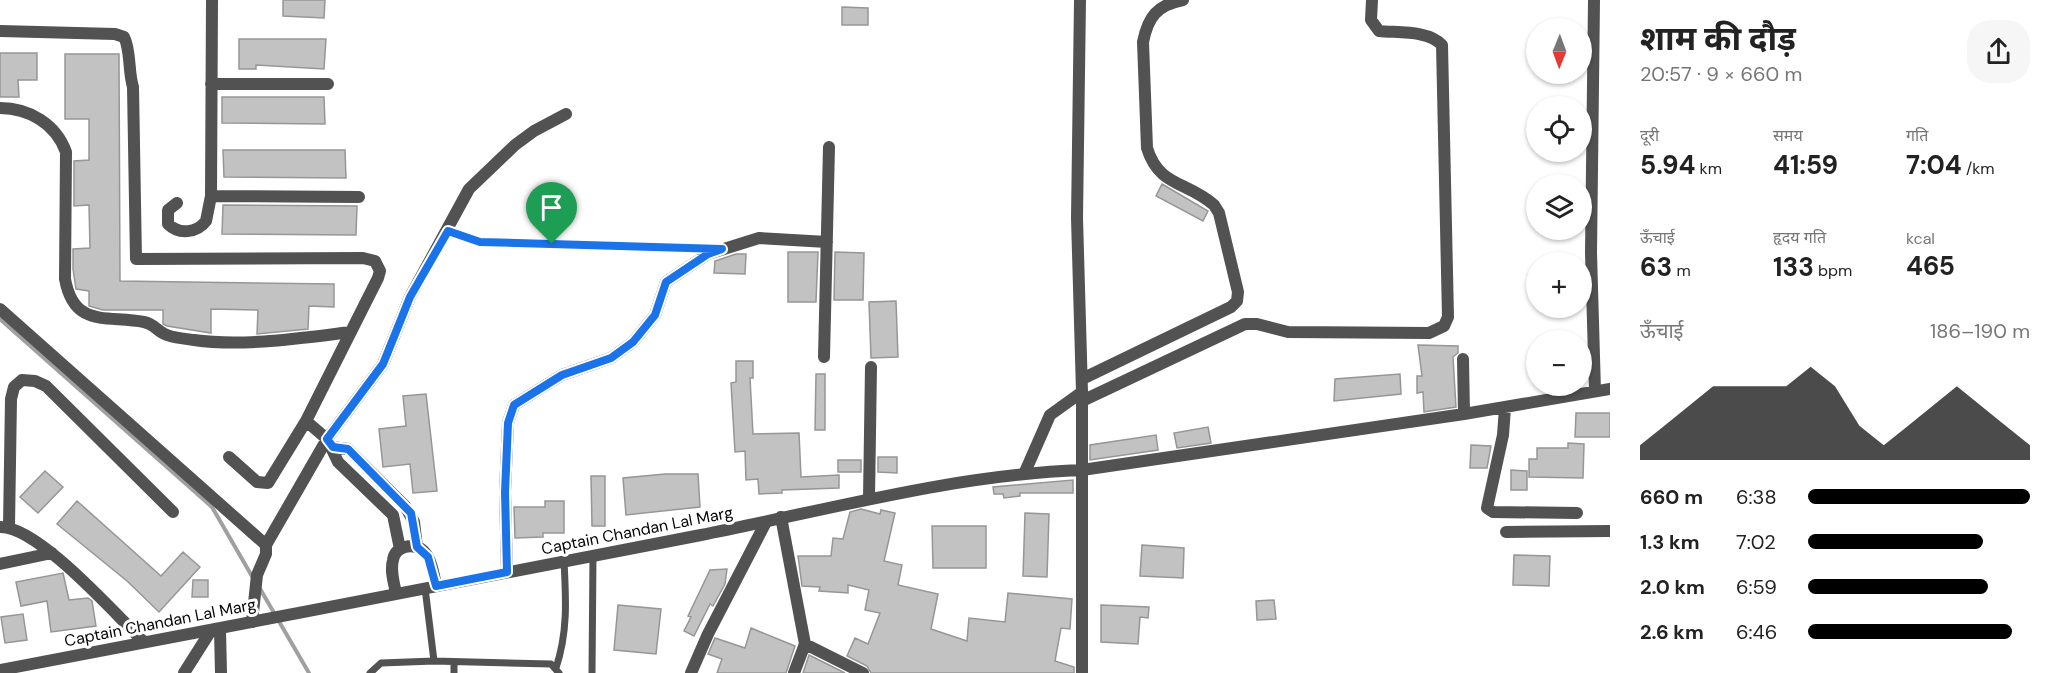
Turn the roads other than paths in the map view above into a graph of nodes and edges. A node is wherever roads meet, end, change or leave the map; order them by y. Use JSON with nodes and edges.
{"nodes":[{"id":1,"x":212,"y":0,"type":"edge"},
{"id":2,"x":1080,"y":0,"type":"edge"},
{"id":3,"x":1183,"y":0,"type":"edge"},
{"id":4,"x":1372,"y":0,"type":"edge"},
{"id":5,"x":1594,"y":0,"type":"edge"},
{"id":6,"x":0,"y":31,"type":"edge"},
{"id":7,"x":211,"y":84,"type":"junction"},
{"id":8,"x":328,"y":84,"type":"dead end"},
{"id":9,"x":0,"y":108,"type":"edge"},
{"id":10,"x":566,"y":114,"type":"dead end"},
{"id":11,"x":829,"y":147,"type":"dead end"},
{"id":12,"x":211,"y":196,"type":"junction"},
{"id":13,"x":359,"y":197,"type":"dead end"},
{"id":14,"x":177,"y":203,"type":"dead end"},
{"id":15,"x":448,"y":231,"type":"junction"},
{"id":16,"x":827,"y":242,"type":"junction"},
{"id":17,"x":722,"y":249,"type":"junction"},
{"id":18,"x":0,"y":309,"type":"edge"},
{"id":19,"x":351,"y":332,"type":"junction"},
{"id":20,"x":824,"y":357,"type":"dead end"},
{"id":21,"x":1463,"y":359,"type":"dead end"},
{"id":22,"x":871,"y":367,"type":"dead end"},
{"id":23,"x":1610,"y":388,"type":"edge"},
{"id":24,"x":1082,"y":391,"type":"junction"},
{"id":25,"x":1594,"y":391,"type":"junction"},
{"id":26,"x":1505,"y":408,"type":"junction"},
{"id":27,"x":1464,"y":414,"type":"junction"},
{"id":28,"x":306,"y":421,"type":"junction"},
{"id":29,"x":330,"y":443,"type":"junction"},
{"id":30,"x":229,"y":457,"type":"dead end"},
{"id":31,"x":1082,"y":470,"type":"junction"},
{"id":32,"x":1025,"y":472,"type":"junction"},
{"id":33,"x":868,"y":498,"type":"junction"},
{"id":34,"x":173,"y":512,"type":"dead end"},
{"id":35,"x":1577,"y":513,"type":"dead end"},
{"id":36,"x":780,"y":517,"type":"junction"},
{"id":37,"x":766,"y":522,"type":"junction"},
{"id":38,"x":4,"y":526,"type":"edge"},
{"id":39,"x":1610,"y":531,"type":"edge"},
{"id":40,"x":1506,"y":532,"type":"dead end"},
{"id":41,"x":266,"y":545,"type":"junction"},
{"id":42,"x":417,"y":547,"type":"junction"},
{"id":43,"x":400,"y":549,"type":"junction"},
{"id":44,"x":52,"y":553,"type":"junction"},
{"id":45,"x":593,"y":555,"type":"junction"},
{"id":46,"x":564,"y":561,"type":"junction"},
{"id":47,"x":0,"y":564,"type":"edge"},
{"id":48,"x":507,"y":572,"type":"junction"},
{"id":49,"x":431,"y":587,"type":"junction"},
{"id":50,"x":396,"y":593,"type":"junction"},
{"id":51,"x":252,"y":622,"type":"junction"},
{"id":52,"x":215,"y":631,"type":"junction"},
{"id":53,"x":144,"y":642,"type":"junction"},
{"id":54,"x":805,"y":644,"type":"junction"},
{"id":55,"x":434,"y":661,"type":"junction"},
{"id":56,"x":454,"y":662,"type":"junction"},
{"id":57,"x":0,"y":670,"type":"edge"},
{"id":58,"x":558,"y":670,"type":"edge"},
{"id":59,"x":184,"y":673,"type":"edge"},
{"id":60,"x":221,"y":673,"type":"edge"},
{"id":61,"x":370,"y":673,"type":"edge"},
{"id":62,"x":454,"y":673,"type":"edge"},
{"id":63,"x":592,"y":673,"type":"edge"},
{"id":64,"x":692,"y":673,"type":"edge"},
{"id":65,"x":794,"y":673,"type":"edge"},
{"id":66,"x":863,"y":673,"type":"edge"},
{"id":67,"x":1082,"y":673,"type":"edge"}],
"edges":[{"from":1,"to":7,"type":"street"},
{"from":2,"to":24,"type":"street"},
{"from":3,"to":24,"type":"street"},
{"from":4,"to":24,"type":"street"},
{"from":5,"to":25,"type":"street"},
{"from":6,"to":19,"type":"street"},
{"from":7,"to":8,"type":"street"},
{"from":7,"to":12,"type":"street"},
{"from":9,"to":19,"type":"street"},
{"from":10,"to":15,"type":"street"},
{"from":11,"to":16,"type":"street"},
{"from":12,"to":13,"type":"street"},
{"from":12,"to":14,"type":"street"},
{"from":15,"to":17,"type":"lane"},
{"from":15,"to":29,"type":"street"},
{"from":16,"to":17,"type":"street"},
{"from":16,"to":20,"type":"street"},
{"from":17,"to":48,"type":"street"},
{"from":18,"to":41,"type":"street"},
{"from":19,"to":28,"type":"street"},
{"from":21,"to":27,"type":"street"},
{"from":22,"to":33,"type":"street"},
{"from":23,"to":25,"type":"street","name":"Captain Chandan Lal Marg"},
{"from":24,"to":31,"type":"street"},
{"from":24,"to":32,"type":"street"},
{"from":25,"to":26,"type":"street","name":"Captain Chandan Lal Marg"},
{"from":26,"to":27,"type":"street","name":"Captain Chandan Lal Marg"},
{"from":26,"to":35,"type":"street"},
{"from":27,"to":31,"type":"street","name":"Captain Chandan Lal Marg"},
{"from":28,"to":29,"type":"street"},
{"from":28,"to":30,"type":"street"},
{"from":29,"to":41,"type":"street"},
{"from":29,"to":42,"type":"street"},
{"from":29,"to":43,"type":"street"},
{"from":31,"to":32,"type":"street","name":"Captain Chandan Lal Marg"},
{"from":31,"to":67,"type":"street"},
{"from":32,"to":33,"type":"street","name":"Captain Chandan Lal Marg"},
{"from":33,"to":36,"type":"street","name":"Captain Chandan Lal Marg"},
{"from":34,"to":38,"type":"street"},
{"from":36,"to":37,"type":"street","name":"Captain Chandan Lal Marg"},
{"from":36,"to":54,"type":"street"},
{"from":37,"to":45,"type":"street","name":"Captain Chandan Lal Marg"},
{"from":37,"to":64,"type":"street"},
{"from":38,"to":44,"type":"street"},
{"from":39,"to":40,"type":"street"},
{"from":41,"to":51,"type":"street"},
{"from":42,"to":43,"type":"street"},
{"from":42,"to":49,"type":"street"},
{"from":43,"to":50,"type":"street"},
{"from":44,"to":47,"type":"street"},
{"from":44,"to":53,"type":"street"},
{"from":45,"to":46,"type":"street","name":"Captain Chandan Lal Marg"},
{"from":45,"to":63,"type":"lane"},
{"from":46,"to":48,"type":"street","name":"Captain Chandan Lal Marg"},
{"from":46,"to":58,"type":"lane"},
{"from":48,"to":49,"type":"street","name":"Captain Chandan Lal Marg"},
{"from":49,"to":50,"type":"street","name":"Captain Chandan Lal Marg"},
{"from":49,"to":55,"type":"lane"},
{"from":50,"to":51,"type":"street","name":"Captain Chandan Lal Marg"},
{"from":51,"to":52,"type":"street","name":"Captain Chandan Lal Marg"},
{"from":52,"to":53,"type":"street","name":"Captain Chandan Lal Marg"},
{"from":52,"to":59,"type":"street"},
{"from":52,"to":60,"type":"street"},
{"from":53,"to":57,"type":"street","name":"Captain Chandan Lal Marg"},
{"from":54,"to":65,"type":"street"},
{"from":54,"to":66,"type":"street"},
{"from":55,"to":56,"type":"lane"},
{"from":55,"to":61,"type":"lane"},
{"from":56,"to":58,"type":"lane"},
{"from":56,"to":62,"type":"lane"}]}
